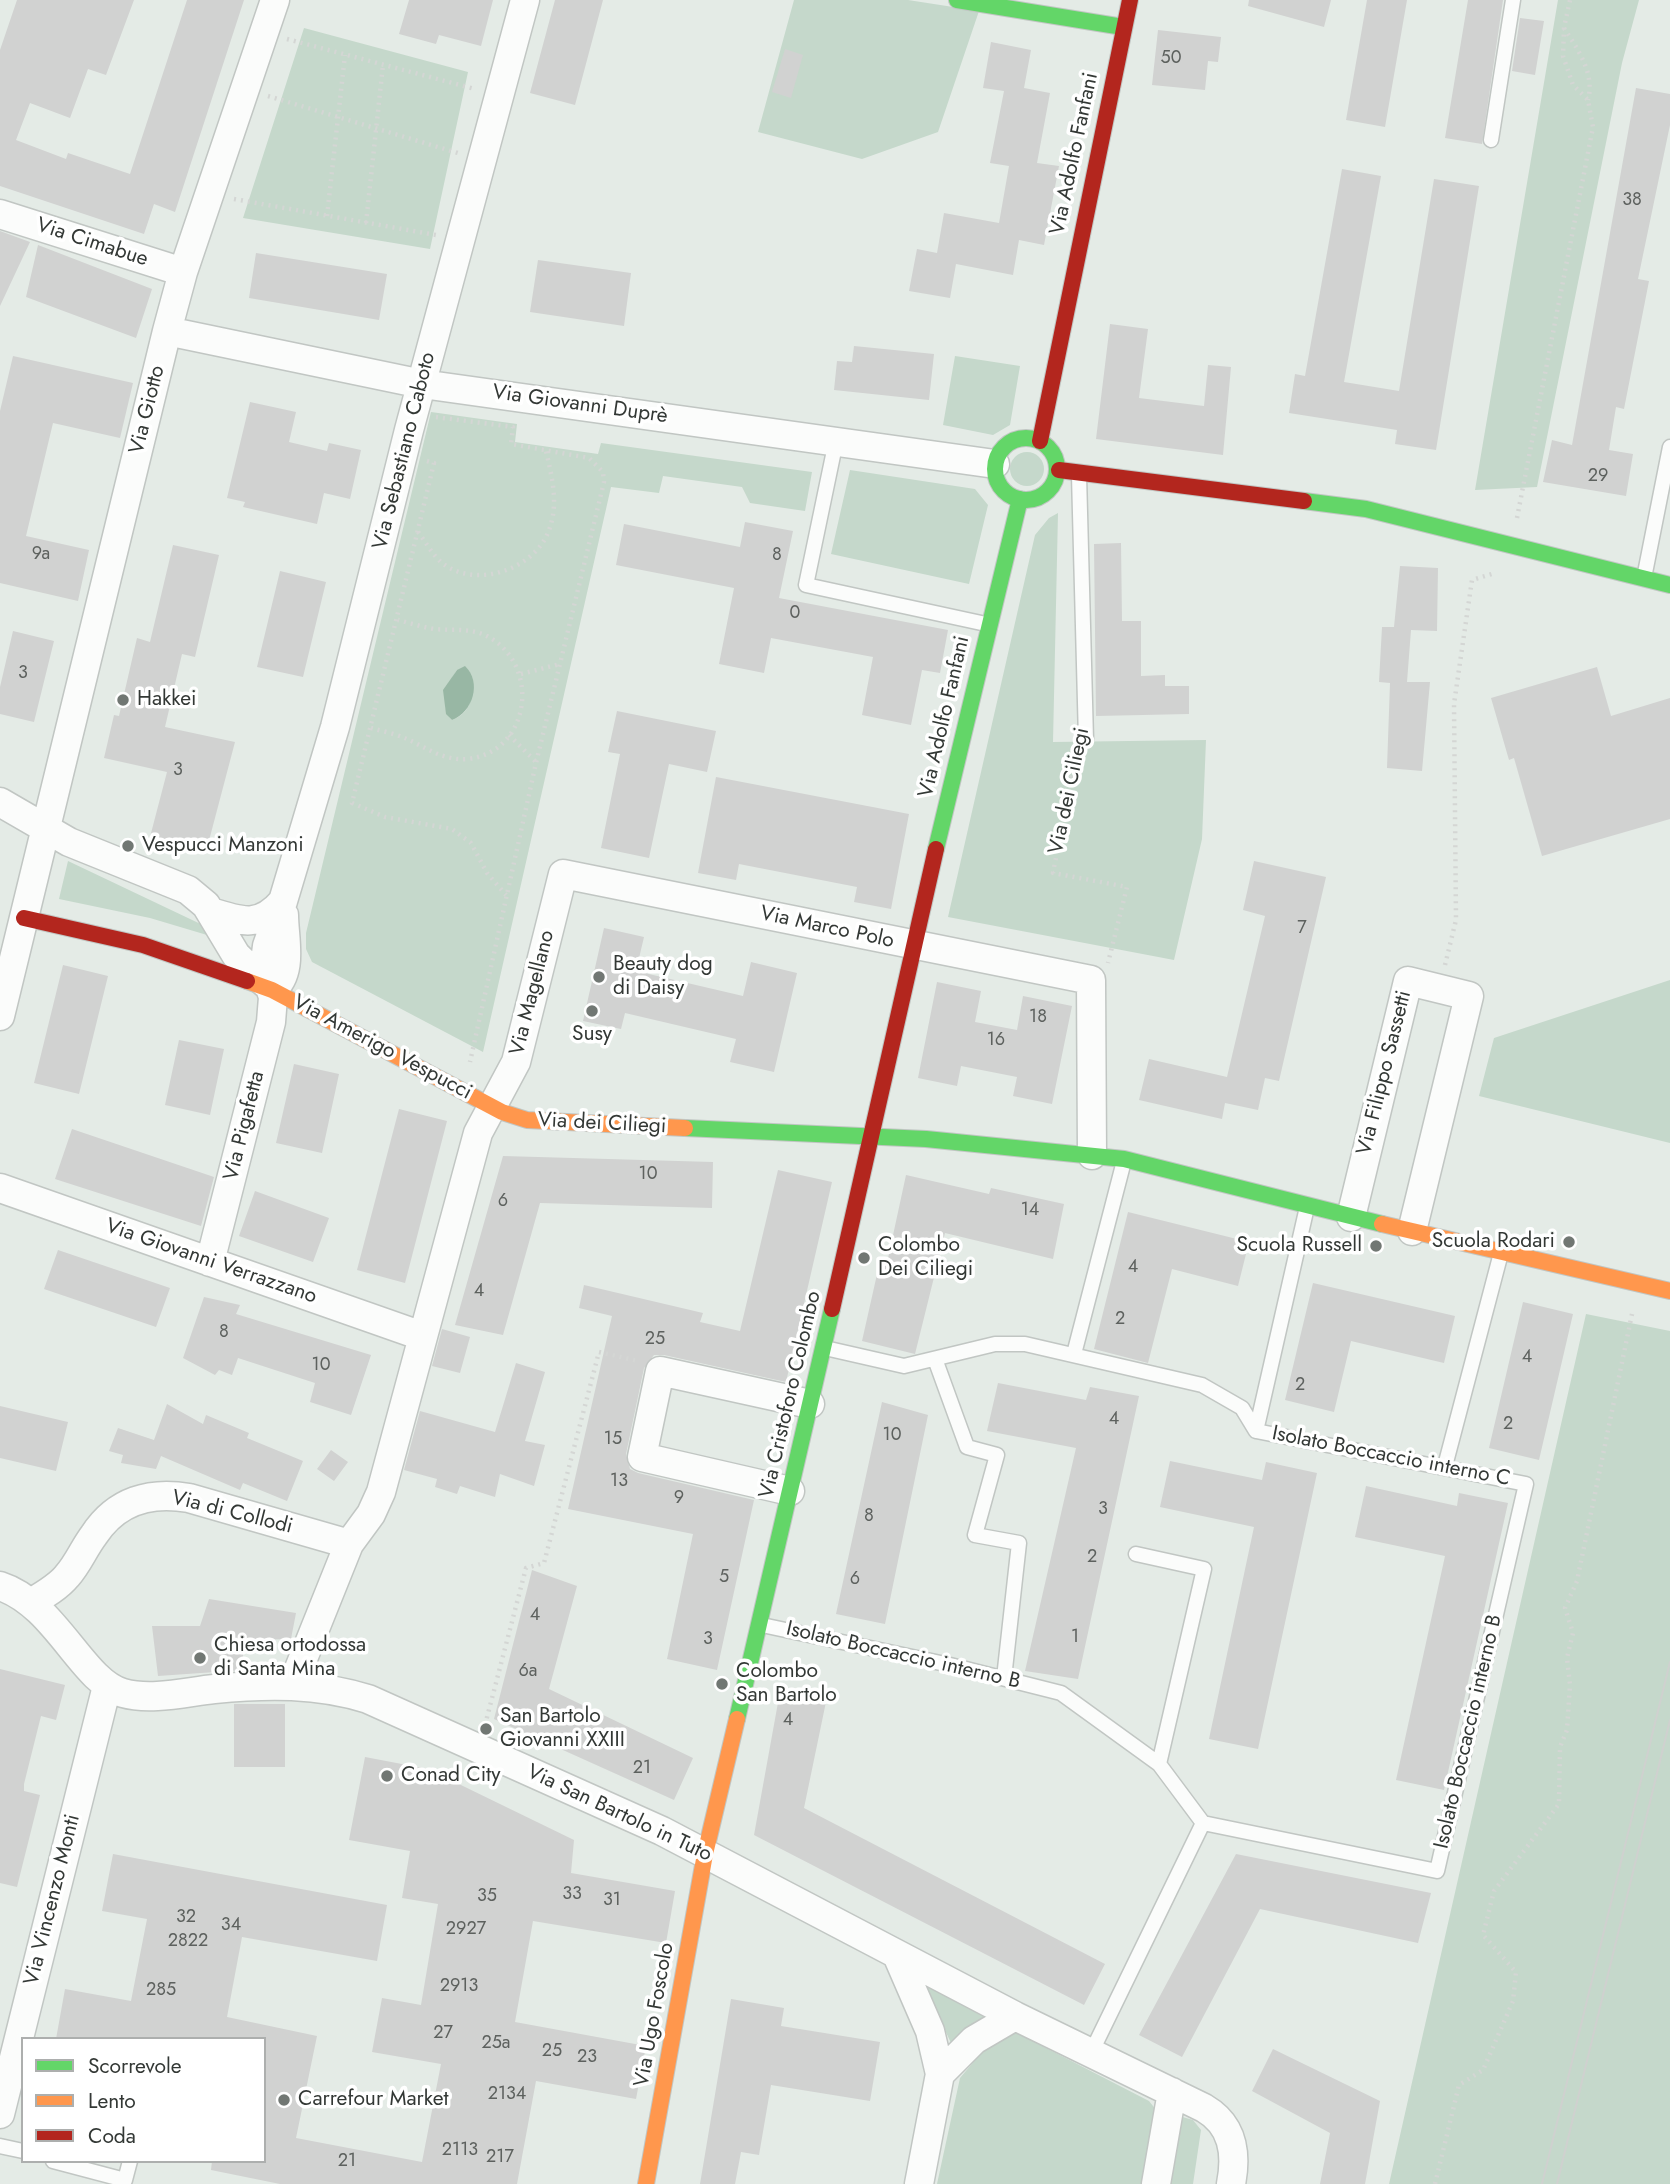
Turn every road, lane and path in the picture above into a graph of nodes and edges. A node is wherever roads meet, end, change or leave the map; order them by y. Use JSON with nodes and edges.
{"nodes":[{"id":1,"x":275,"y":0,"type":"edge"},
{"id":2,"x":525,"y":0,"type":"edge"},
{"id":3,"x":957,"y":0,"type":"edge"},
{"id":4,"x":1130,"y":0,"type":"edge"},
{"id":5,"x":1513,"y":0,"type":"edge"},
{"id":6,"x":1570,"y":0,"type":"edge"},
{"id":7,"x":1123,"y":27,"type":"junction"},
{"id":8,"x":1564,"y":28,"type":"junction"},
{"id":9,"x":264,"y":33,"type":"junction"},
{"id":10,"x":345,"y":55,"type":"junction"},
{"id":11,"x":383,"y":65,"type":"junction"},
{"id":12,"x":245,"y":89,"type":"junction"},
{"id":13,"x":499,"y":96,"type":"junction"},
{"id":14,"x":1588,"y":100,"type":"junction"},
{"id":15,"x":338,"y":117,"type":"junction"},
{"id":16,"x":376,"y":128,"type":"junction"},
{"id":17,"x":1492,"y":140,"type":"dead end"},
{"id":18,"x":482,"y":160,"type":"junction"},
{"id":19,"x":209,"y":195,"type":"junction"},
{"id":20,"x":0,"y":214,"type":"edge"},
{"id":21,"x":327,"y":216,"type":"junction"},
{"id":22,"x":366,"y":223,"type":"junction"},
{"id":23,"x":461,"y":239,"type":"junction"},
{"id":24,"x":183,"y":272,"type":"junction"},
{"id":25,"x":167,"y":331,"type":"junction"},
{"id":26,"x":422,"y":384,"type":"junction"},
{"id":27,"x":432,"y":428,"type":"dead end"},
{"id":28,"x":836,"y":441,"type":"junction"},
{"id":29,"x":1040,"y":441,"type":"junction"},
{"id":30,"x":1670,"y":447,"type":"edge"},
{"id":31,"x":427,"y":449,"type":"dead end"},
{"id":32,"x":546,"y":451,"type":"junction"},
{"id":33,"x":995,"y":464,"type":"junction"},
{"id":34,"x":1059,"y":470,"type":"junction"},
{"id":35,"x":1079,"y":473,"type":"junction"},
{"id":36,"x":1020,"y":499,"type":"junction"},
{"id":37,"x":1517,"y":518,"type":"dead end"},
{"id":38,"x":418,"y":532,"type":"junction"},
{"id":39,"x":1506,"y":569,"type":"dead end"},
{"id":40,"x":1644,"y":579,"type":"junction"},
{"id":41,"x":1670,"y":585,"type":"edge"},
{"id":42,"x":398,"y":620,"type":"junction"},
{"id":43,"x":988,"y":624,"type":"junction"},
{"id":44,"x":560,"y":664,"type":"junction"},
{"id":45,"x":521,"y":674,"type":"junction"},
{"id":46,"x":371,"y":728,"type":"junction"},
{"id":47,"x":509,"y":736,"type":"junction"},
{"id":48,"x":1086,"y":740,"type":"joint"},
{"id":49,"x":536,"y":763,"type":"junction"},
{"id":50,"x":0,"y":802,"type":"edge"},
{"id":51,"x":45,"y":827,"type":"junction"},
{"id":52,"x":563,"y":874,"type":"joint"},
{"id":53,"x":506,"y":895,"type":"junction"},
{"id":54,"x":284,"y":901,"type":"junction"},
{"id":55,"x":24,"y":918,"type":"junction"},
{"id":56,"x":216,"y":921,"type":"junction"},
{"id":57,"x":914,"y":946,"type":"junction"},
{"id":58,"x":184,"y":958,"type":"junction"},
{"id":59,"x":1091,"y":980,"type":"junction"},
{"id":60,"x":1438,"y":988,"type":"junction"},
{"id":61,"x":272,"y":990,"type":"junction"},
{"id":62,"x":0,"y":1016,"type":"edge"},
{"id":63,"x":468,"y":1071,"type":"dead end"},
{"id":64,"x":493,"y":1107,"type":"junction"},
{"id":65,"x":872,"y":1136,"type":"junction"},
{"id":66,"x":1092,"y":1155,"type":"junction"},
{"id":67,"x":1124,"y":1159,"type":"junction"},
{"id":68,"x":0,"y":1188,"type":"edge"},
{"id":69,"x":1307,"y":1205,"type":"junction"},
{"id":70,"x":1351,"y":1217,"type":"junction"},
{"id":71,"x":1412,"y":1231,"type":"junction"},
{"id":72,"x":1501,"y":1252,"type":"junction"},
{"id":73,"x":210,"y":1262,"type":"junction"},
{"id":74,"x":1670,"y":1291,"type":"edge"},
{"id":75,"x":1632,"y":1313,"type":"dead end"},
{"id":76,"x":422,"y":1336,"type":"junction"},
{"id":77,"x":823,"y":1347,"type":"junction"},
{"id":78,"x":1074,"y":1354,"type":"junction"},
{"id":79,"x":935,"y":1359,"type":"junction"},
{"id":80,"x":660,"y":1371,"type":"junction"},
{"id":81,"x":810,"y":1404,"type":"junction"},
{"id":82,"x":1256,"y":1430,"type":"junction"},
{"id":83,"x":1445,"y":1466,"type":"junction"},
{"id":84,"x":1526,"y":1484,"type":"joint"},
{"id":85,"x":790,"y":1491,"type":"junction"},
{"id":86,"x":349,"y":1544,"type":"junction"},
{"id":87,"x":1136,"y":1554,"type":"dead end"},
{"id":88,"x":0,"y":1586,"type":"edge"},
{"id":89,"x":32,"y":1602,"type":"junction"},
{"id":90,"x":759,"y":1624,"type":"junction"},
{"id":91,"x":1004,"y":1678,"type":"junction"},
{"id":92,"x":107,"y":1686,"type":"junction"},
{"id":93,"x":292,"y":1686,"type":"junction"},
{"id":94,"x":475,"y":1721,"type":"dead end"},
{"id":95,"x":1159,"y":1764,"type":"junction"},
{"id":96,"x":1203,"y":1823,"type":"junction"},
{"id":97,"x":705,"y":1854,"type":"junction"},
{"id":98,"x":897,"y":1955,"type":"junction"},
{"id":99,"x":1015,"y":2015,"type":"junction"},
{"id":100,"x":23,"y":2037,"type":"edge"},
{"id":101,"x":20,"y":2050,"type":"edge"},
{"id":102,"x":1091,"y":2053,"type":"junction"},
{"id":103,"x":940,"y":2074,"type":"junction"},
{"id":104,"x":1172,"y":2092,"type":"junction"},
{"id":105,"x":0,"y":2114,"type":"edge"},
{"id":106,"x":0,"y":2146,"type":"edge"},
{"id":107,"x":21,"y":2151,"type":"edge"},
{"id":108,"x":61,"y":2163,"type":"edge"},
{"id":109,"x":129,"y":2163,"type":"edge"},
{"id":110,"x":646,"y":2184,"type":"edge"},
{"id":111,"x":919,"y":2184,"type":"edge"},
{"id":112,"x":1156,"y":2184,"type":"edge"},
{"id":113,"x":1231,"y":2184,"type":"edge"},
{"id":114,"x":1435,"y":2184,"type":"edge"}],
"edges":[{"from":1,"to":9,"type":"street","name":"Via Giotto"},
{"from":2,"to":13,"type":"street","name":"Via Sebastiano Caboto"},
{"from":3,"to":7,"type":"street"},
{"from":4,"to":7,"type":"street","name":"Via Adolfo Fanfani"},
{"from":5,"to":17,"type":"lane"},
{"from":6,"to":8,"type":"path"},
{"from":7,"to":29,"type":"street","name":"Via Adolfo Fanfani"},
{"from":8,"to":14,"type":"path"},
{"from":8,"to":14,"type":"path"},
{"from":9,"to":10,"type":"path"},
{"from":9,"to":12,"type":"street","name":"Via Giotto"},
{"from":10,"to":11,"type":"path"},
{"from":10,"to":15,"type":"path"},
{"from":11,"to":13,"type":"path"},
{"from":11,"to":16,"type":"path"},
{"from":12,"to":15,"type":"path"},
{"from":12,"to":19,"type":"street","name":"Via Giotto"},
{"from":13,"to":18,"type":"street","name":"Via Sebastiano Caboto"},
{"from":14,"to":37,"type":"path"},
{"from":15,"to":16,"type":"path"},
{"from":15,"to":21,"type":"path"},
{"from":16,"to":18,"type":"path"},
{"from":16,"to":22,"type":"path"},
{"from":18,"to":23,"type":"street","name":"Via Sebastiano Caboto"},
{"from":19,"to":21,"type":"path"},
{"from":19,"to":24,"type":"street","name":"Via Giotto"},
{"from":20,"to":24,"type":"street","name":"Via Cimabue"},
{"from":21,"to":22,"type":"path"},
{"from":22,"to":23,"type":"path"},
{"from":23,"to":26,"type":"street","name":"Via Sebastiano Caboto"},
{"from":24,"to":25,"type":"street","name":"Via Giotto"},
{"from":25,"to":26,"type":"street","name":"Via Giovanni Duprè"},
{"from":25,"to":51,"type":"street","name":"Via Giotto"},
{"from":26,"to":28,"type":"street","name":"Via Giovanni Duprè"},
{"from":26,"to":54,"type":"street","name":"Via Sebastiano Caboto"},
{"from":27,"to":32,"type":"path"},
{"from":28,"to":33,"type":"street","name":"Via Giovanni Duprè"},
{"from":28,"to":43,"type":"lane"},
{"from":29,"to":33,"type":"street"},
{"from":29,"to":34,"type":"street"},
{"from":30,"to":40,"type":"lane"},
{"from":31,"to":38,"type":"path"},
{"from":32,"to":38,"type":"path"},
{"from":32,"to":44,"type":"path"},
{"from":33,"to":36,"type":"street"},
{"from":34,"to":35,"type":"street"},
{"from":34,"to":36,"type":"street"},
{"from":35,"to":40,"type":"street"},
{"from":35,"to":48,"type":"lane","name":"Via dei Ciliegi"},
{"from":36,"to":43,"type":"street","name":"Via Adolfo Fanfani"},
{"from":38,"to":42,"type":"path"},
{"from":39,"to":60,"type":"path"},
{"from":40,"to":41,"type":"street"},
{"from":42,"to":45,"type":"path"},
{"from":42,"to":46,"type":"path"},
{"from":43,"to":57,"type":"street","name":"Via Adolfo Fanfani"},
{"from":44,"to":45,"type":"path"},
{"from":44,"to":49,"type":"path"},
{"from":45,"to":47,"type":"path"},
{"from":46,"to":47,"type":"path"},
{"from":46,"to":53,"type":"path"},
{"from":47,"to":49,"type":"path"},
{"from":48,"to":59,"type":"path","name":"Via dei Ciliegi"},
{"from":49,"to":53,"type":"path"},
{"from":50,"to":51,"type":"street","name":"Via Amerigo Vespucci"},
{"from":51,"to":55,"type":"street","name":"Via Giotto"},
{"from":51,"to":56,"type":"street","name":"Via Amerigo Vespucci"},
{"from":52,"to":57,"type":"street","name":"Via Marco Polo"},
{"from":52,"to":64,"type":"street","name":"Via Magellano"},
{"from":53,"to":63,"type":"path"},
{"from":54,"to":56,"type":"street"},
{"from":54,"to":61,"type":"street","name":"Via Sebastiano Caboto"},
{"from":55,"to":58,"type":"street","name":"Via Amerigo Vespucci"},
{"from":55,"to":62,"type":"street","name":"Via Giotto"},
{"from":56,"to":58,"type":"street"},
{"from":56,"to":61,"type":"street","name":"Via Amerigo Vespucci"},
{"from":57,"to":59,"type":"street","name":"Via Marco Polo"},
{"from":57,"to":65,"type":"street","name":"Via Cristoforo Colombo"},
{"from":58,"to":61,"type":"street","name":"Via Amerigo Vespucci"},
{"from":59,"to":66,"type":"street"},
{"from":60,"to":70,"type":"street","name":"Via Filippo Sassetti"},
{"from":60,"to":71,"type":"street","name":"Via Filippo Sassetti"},
{"from":61,"to":64,"type":"street","name":"Via Amerigo Vespucci"},
{"from":61,"to":73,"type":"street","name":"Via Pigafetta"},
{"from":64,"to":65,"type":"street","name":"Via dei Ciliegi"},
{"from":64,"to":76,"type":"street"},
{"from":65,"to":66,"type":"street","name":"Via dei Ciliegi"},
{"from":65,"to":77,"type":"street","name":"Via Cristoforo Colombo"},
{"from":66,"to":67,"type":"street","name":"Via dei Ciliegi"},
{"from":67,"to":69,"type":"street"},
{"from":67,"to":78,"type":"lane"},
{"from":68,"to":73,"type":"street","name":"Via Giovanni Verrazzano"},
{"from":69,"to":70,"type":"street"},
{"from":69,"to":82,"type":"lane"},
{"from":70,"to":71,"type":"street"},
{"from":71,"to":72,"type":"street"},
{"from":72,"to":74,"type":"street"},
{"from":72,"to":83,"type":"lane"},
{"from":73,"to":76,"type":"street","name":"Via Giovanni Verrazzano"},
{"from":75,"to":114,"type":"path"},
{"from":76,"to":86,"type":"street"},
{"from":77,"to":79,"type":"lane","name":"Isolato Boccaccio interno C"},
{"from":77,"to":81,"type":"street","name":"Via Cristoforo Colombo"},
{"from":78,"to":79,"type":"lane","name":"Isolato Boccaccio interno C"},
{"from":78,"to":82,"type":"lane","name":"Isolato Boccaccio interno C"},
{"from":79,"to":91,"type":"lane"},
{"from":80,"to":81,"type":"street"},
{"from":80,"to":85,"type":"street"},
{"from":80,"to":94,"type":"path"},
{"from":81,"to":85,"type":"street","name":"Via Cristoforo Colombo"},
{"from":82,"to":83,"type":"lane","name":"Isolato Boccaccio interno C"},
{"from":83,"to":84,"type":"lane","name":"Isolato Boccaccio interno C"},
{"from":84,"to":96,"type":"lane","name":"Isolato Boccaccio interno B"},
{"from":85,"to":90,"type":"street","name":"Via Cristoforo Colombo"},
{"from":86,"to":89,"type":"street","name":"Via di Collodi"},
{"from":86,"to":93,"type":"street"},
{"from":87,"to":95,"type":"lane"},
{"from":88,"to":89,"type":"street"},
{"from":89,"to":92,"type":"street"},
{"from":90,"to":91,"type":"lane","name":"Isolato Boccaccio interno B"},
{"from":90,"to":97,"type":"street","name":"Via Cristoforo Colombo"},
{"from":91,"to":95,"type":"lane","name":"Isolato Boccaccio interno B"},
{"from":92,"to":93,"type":"street","name":"Via San Bartolo in Tuto"},
{"from":92,"to":100,"type":"street","name":"Via Vincenzo Monti"},
{"from":93,"to":97,"type":"street","name":"Via San Bartolo in Tuto"},
{"from":95,"to":96,"type":"lane","name":"Isolato Boccaccio interno B"},
{"from":96,"to":102,"type":"lane"},
{"from":97,"to":98,"type":"street","name":"Via San Bartolo in Tuto"},
{"from":97,"to":110,"type":"street","name":"Via Ugo Foscolo"},
{"from":98,"to":99,"type":"street","name":"Via San Bartolo in Tuto"},
{"from":98,"to":103,"type":"street"},
{"from":99,"to":102,"type":"street","name":"Via San Bartolo in Tuto"},
{"from":99,"to":103,"type":"street"},
{"from":101,"to":105,"type":"street","name":"Via Vincenzo Monti"},
{"from":102,"to":104,"type":"street","name":"Via San Bartolo in Tuto"},
{"from":103,"to":111,"type":"street"},
{"from":104,"to":112,"type":"street"},
{"from":104,"to":113,"type":"street","name":"Via San Bartolo in Tuto"},
{"from":106,"to":107,"type":"lane"},
{"from":108,"to":109,"type":"lane"}]}
